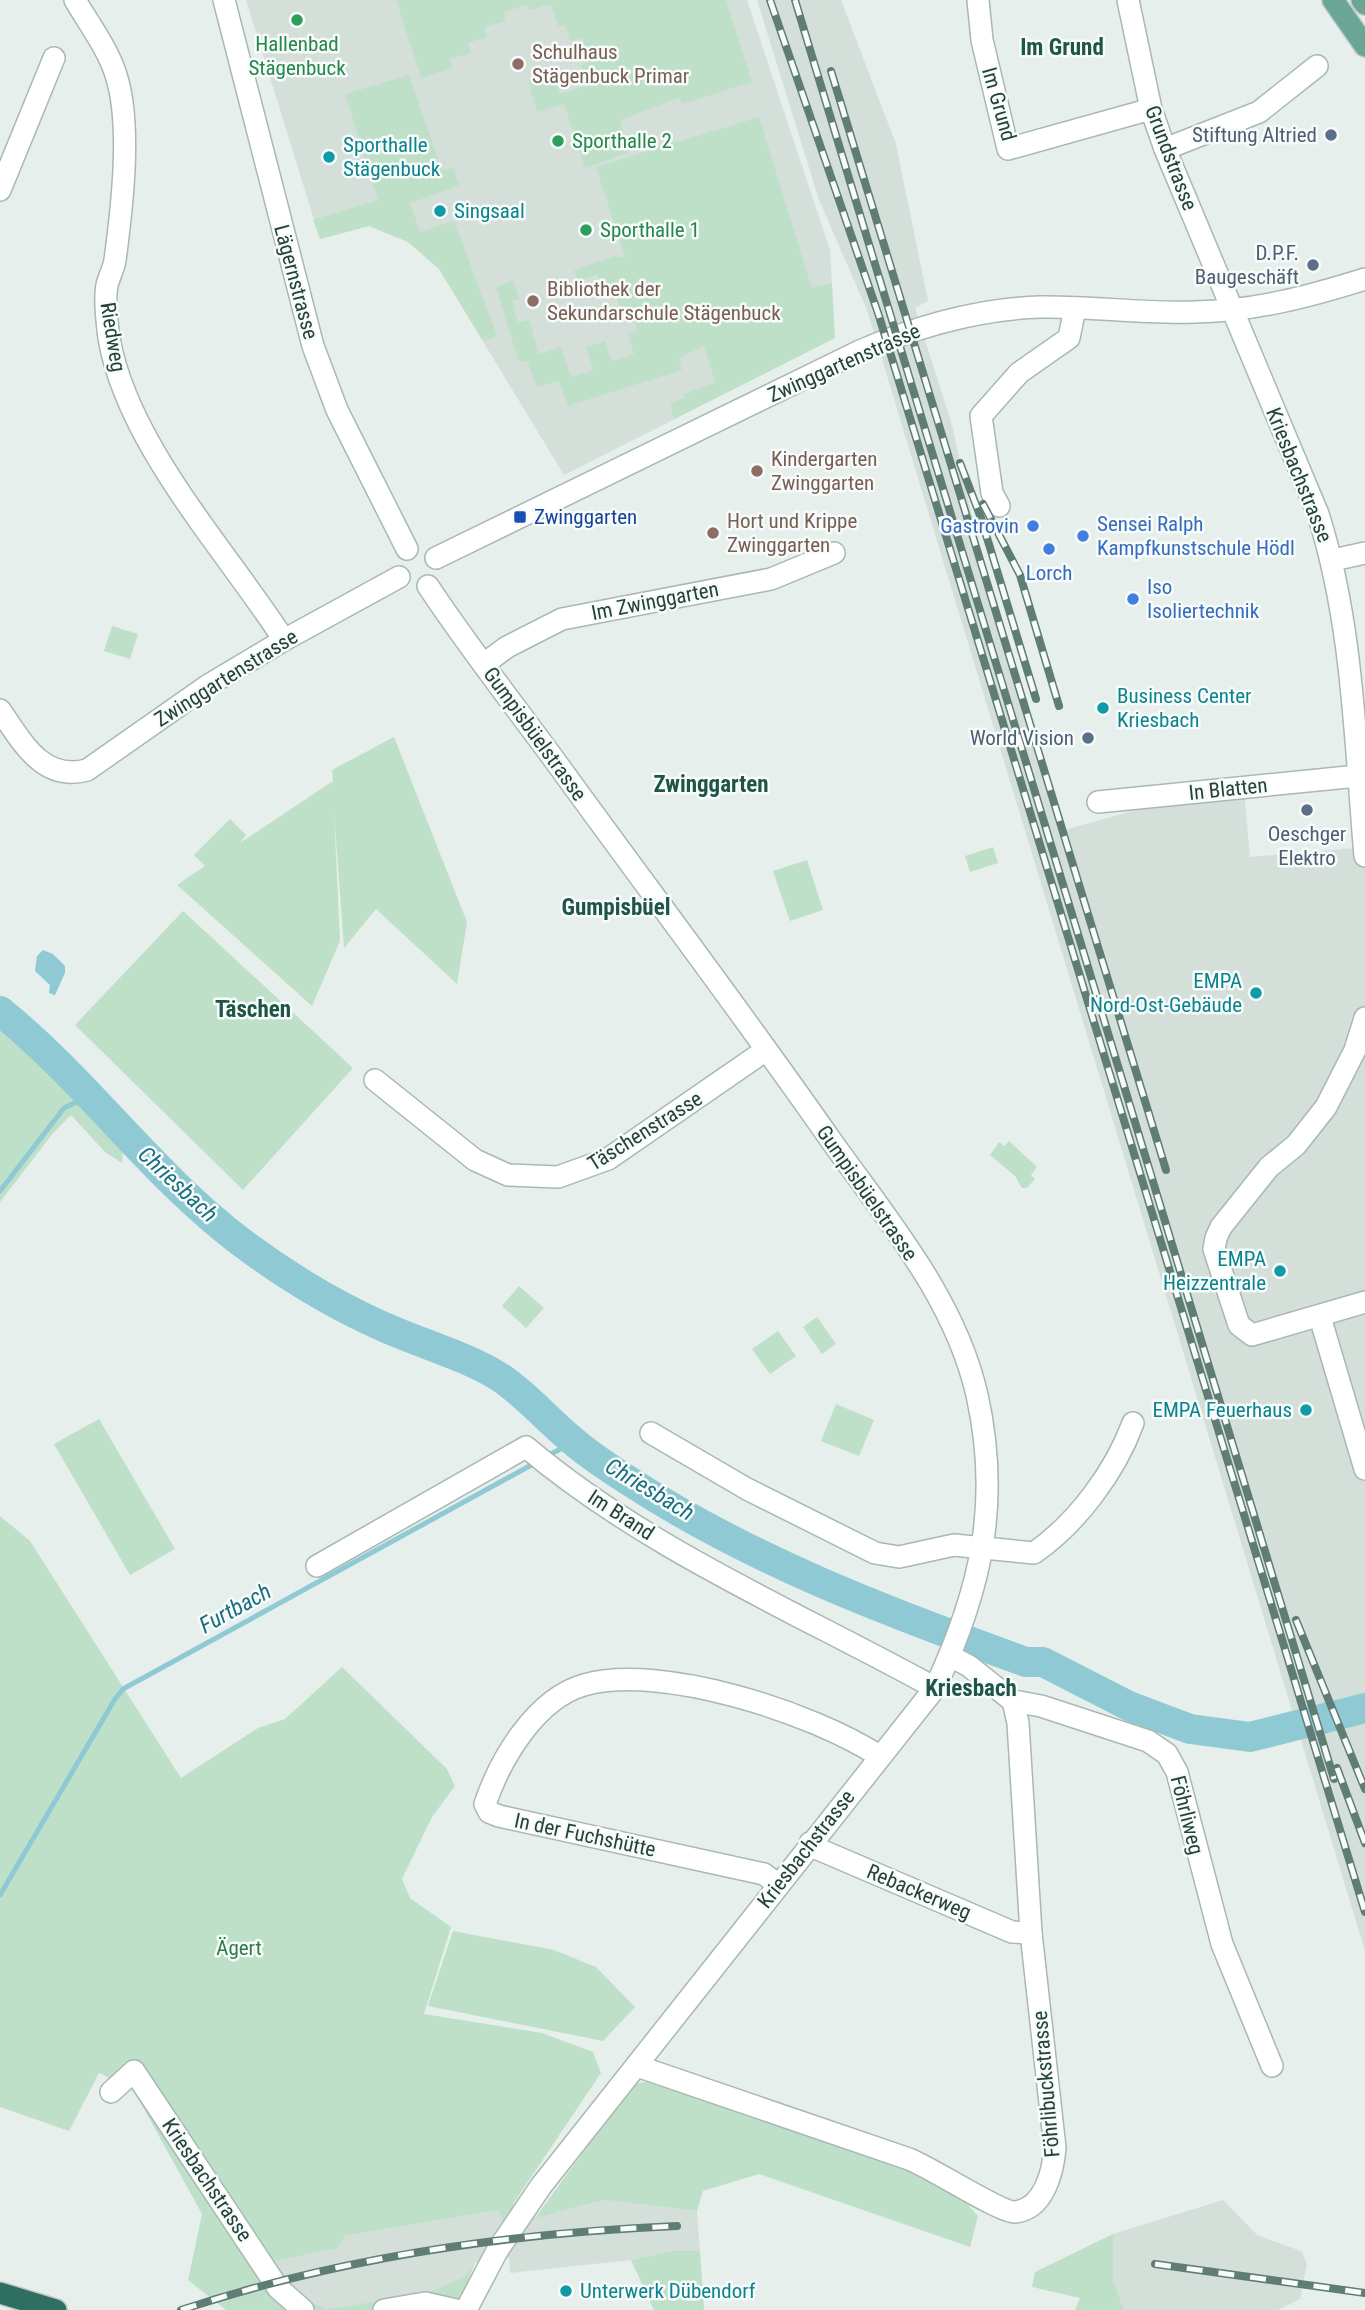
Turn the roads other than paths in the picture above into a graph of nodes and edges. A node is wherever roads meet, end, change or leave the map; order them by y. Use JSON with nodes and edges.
{"nodes":[{"id":1,"x":75,"y":0,"type":"edge"},
{"id":2,"x":223,"y":0,"type":"edge"},
{"id":3,"x":978,"y":0,"type":"edge"},
{"id":4,"x":1128,"y":0,"type":"edge"},
{"id":5,"x":1333,"y":0,"type":"edge"},
{"id":6,"x":1365,"y":46,"type":"edge"},
{"id":7,"x":54,"y":58,"type":"dead end"},
{"id":8,"x":1317,"y":66,"type":"dead end"},
{"id":9,"x":1151,"y":109,"type":"junction"},
{"id":10,"x":1165,"y":149,"type":"junction"},
{"id":11,"x":0,"y":190,"type":"edge"},
{"id":12,"x":1365,"y":279,"type":"edge"},
{"id":13,"x":1075,"y":307,"type":"junction"},
{"id":14,"x":1233,"y":310,"type":"junction"},
{"id":15,"x":999,"y":506,"type":"dead end"},
{"id":16,"x":407,"y":549,"type":"junction"},
{"id":17,"x":834,"y":553,"type":"dead end"},
{"id":18,"x":1365,"y":553,"type":"edge"},
{"id":19,"x":436,"y":558,"type":"junction"},
{"id":20,"x":1333,"y":560,"type":"junction"},
{"id":21,"x":399,"y":577,"type":"junction"},
{"id":22,"x":428,"y":586,"type":"junction"},
{"id":23,"x":284,"y":639,"type":"junction"},
{"id":24,"x":484,"y":664,"type":"junction"},
{"id":25,"x":0,"y":710,"type":"edge"},
{"id":26,"x":1358,"y":776,"type":"junction"},
{"id":27,"x":1098,"y":802,"type":"dead end"},
{"id":28,"x":1365,"y":856,"type":"edge"},
{"id":29,"x":1365,"y":1018,"type":"edge"},
{"id":30,"x":766,"y":1050,"type":"junction"},
{"id":31,"x":375,"y":1080,"type":"dead end"},
{"id":32,"x":1365,"y":1302,"type":"edge"},
{"id":33,"x":1320,"y":1317,"type":"junction"},
{"id":34,"x":1133,"y":1423,"type":"dead end"},
{"id":35,"x":651,"y":1433,"type":"dead end"},
{"id":36,"x":1365,"y":1469,"type":"edge"},
{"id":37,"x":984,"y":1546,"type":"junction"},
{"id":38,"x":317,"y":1566,"type":"dead end"},
{"id":39,"x":951,"y":1653,"type":"junction"},
{"id":40,"x":935,"y":1688,"type":"junction"},
{"id":41,"x":1013,"y":1701,"type":"junction"},
{"id":42,"x":879,"y":1756,"type":"junction"},
{"id":43,"x":810,"y":1843,"type":"junction"},
{"id":44,"x":777,"y":1884,"type":"junction"},
{"id":45,"x":1031,"y":1933,"type":"junction"},
{"id":46,"x":637,"y":2066,"type":"junction"},
{"id":47,"x":1272,"y":2066,"type":"dead end"},
{"id":48,"x":111,"y":2092,"type":"dead end"},
{"id":49,"x":0,"y":2292,"type":"edge"},
{"id":50,"x":56,"y":2310,"type":"edge"},
{"id":51,"x":303,"y":2310,"type":"edge"},
{"id":52,"x":384,"y":2310,"type":"edge"},
{"id":53,"x":456,"y":2310,"type":"edge"},
{"id":54,"x":466,"y":2310,"type":"edge"}],
"edges":[{"from":1,"to":23,"type":"street","name":"Riedweg"},
{"from":2,"to":16,"type":"street","name":"Lägernstrasse"},
{"from":3,"to":9,"type":"street","name":"Im Grund"},
{"from":4,"to":9,"type":"street","name":"Grundstrasse"},
{"from":5,"to":6,"type":"main road"},
{"from":7,"to":11,"type":"street"},
{"from":8,"to":10,"type":"street"},
{"from":9,"to":10,"type":"street","name":"Grundstrasse"},
{"from":10,"to":14,"type":"street","name":"Grundstrasse"},
{"from":12,"to":14,"type":"street","name":"Zwinggartenstrasse"},
{"from":13,"to":14,"type":"street","name":"Zwinggartenstrasse"},
{"from":13,"to":15,"type":"street"},
{"from":13,"to":19,"type":"street","name":"Zwinggartenstrasse"},
{"from":14,"to":20,"type":"street","name":"Kriesbachstrasse"},
{"from":16,"to":19,"type":"street"},
{"from":16,"to":21,"type":"street"},
{"from":17,"to":24,"type":"street","name":"Im Zwinggarten"},
{"from":18,"to":20,"type":"street"},
{"from":19,"to":22,"type":"street"},
{"from":20,"to":26,"type":"street","name":"Kriesbachstrasse"},
{"from":21,"to":22,"type":"street"},
{"from":21,"to":23,"type":"street","name":"Zwinggartenstrasse"},
{"from":22,"to":24,"type":"street","name":"Gumpisbüelstrasse"},
{"from":23,"to":25,"type":"street","name":"Zwinggartenstrasse"},
{"from":24,"to":30,"type":"street","name":"Gumpisbüelstrasse"},
{"from":26,"to":27,"type":"street","name":"In Blatten"},
{"from":26,"to":28,"type":"street","name":"Kriesbachstrasse"},
{"from":29,"to":33,"type":"street"},
{"from":30,"to":31,"type":"street","name":"Täschenstrasse"},
{"from":30,"to":37,"type":"street","name":"Gumpisbüelstrasse"},
{"from":32,"to":33,"type":"street"},
{"from":33,"to":36,"type":"street"},
{"from":34,"to":37,"type":"street"},
{"from":35,"to":37,"type":"street"},
{"from":37,"to":39,"type":"street","name":"Kriesbachstrasse"},
{"from":38,"to":40,"type":"street","name":"Im Brand"},
{"from":39,"to":40,"type":"street","name":"Kriesbachstrasse"},
{"from":39,"to":41,"type":"street","name":"Föhrliweg"},
{"from":40,"to":42,"type":"street","name":"Kriesbachstrasse"},
{"from":41,"to":45,"type":"street","name":"Föhrlibuckstrasse"},
{"from":41,"to":47,"type":"street","name":"Föhrliweg"},
{"from":42,"to":43,"type":"street","name":"Kriesbachstrasse"},
{"from":42,"to":44,"type":"street","name":"In der Fuchshütte"},
{"from":43,"to":44,"type":"street","name":"Kriesbachstrasse"},
{"from":43,"to":45,"type":"street","name":"Rebackerweg"},
{"from":44,"to":46,"type":"street","name":"Kriesbachstrasse"},
{"from":45,"to":46,"type":"street","name":"Föhrlibuckstrasse"},
{"from":46,"to":54,"type":"street","name":"Kriesbachstrasse"},
{"from":48,"to":51,"type":"street","name":"Kriesbachstrasse"},
{"from":49,"to":50,"type":"highway"},
{"from":52,"to":53,"type":"street"}]}
